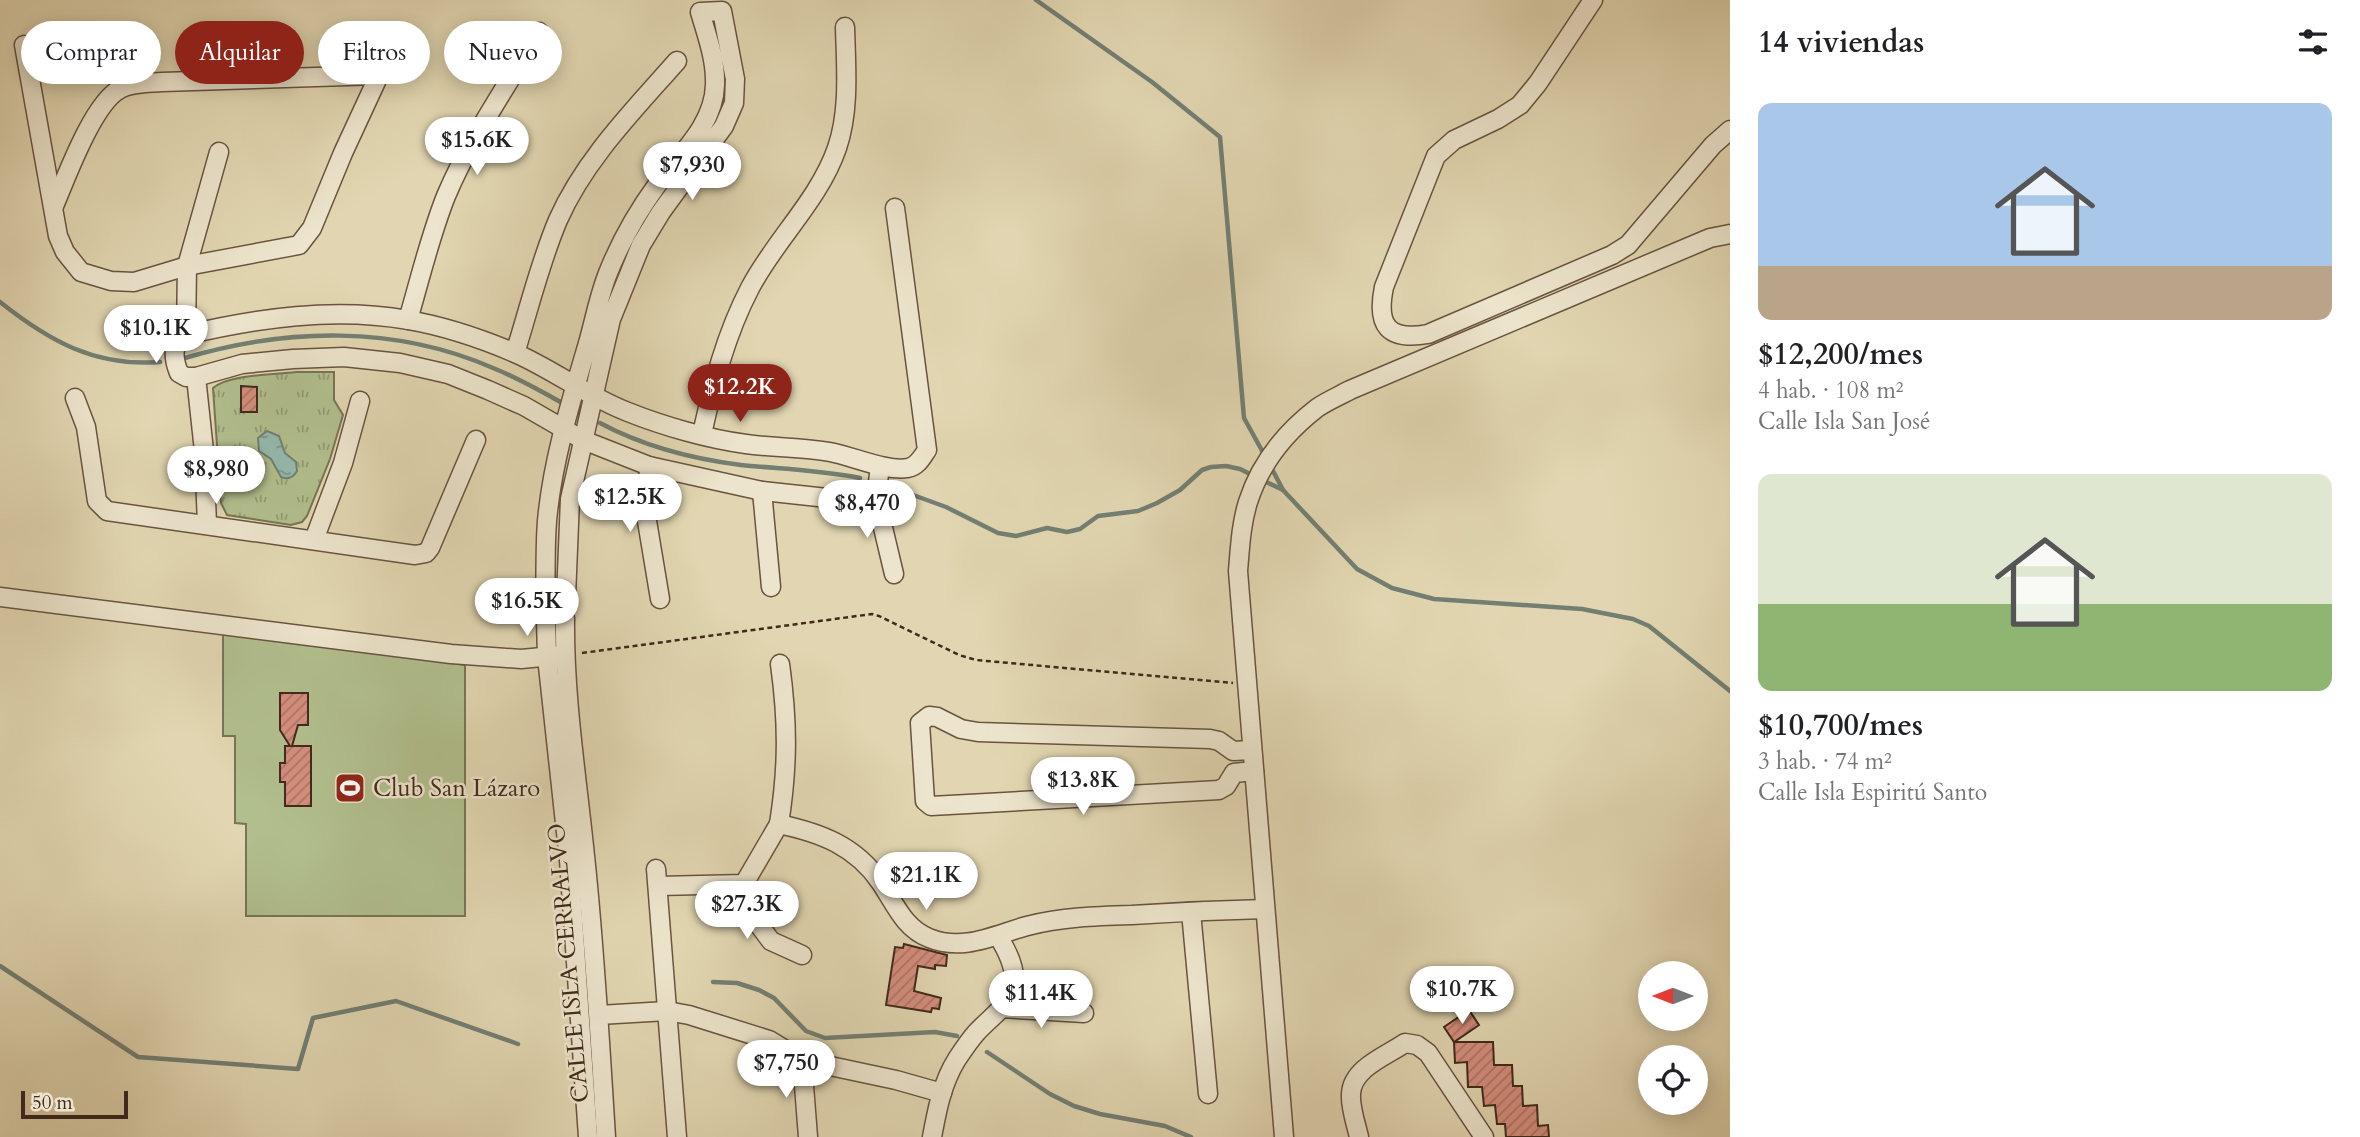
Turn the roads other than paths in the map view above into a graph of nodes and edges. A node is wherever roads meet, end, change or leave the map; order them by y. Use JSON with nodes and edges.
{"nodes":[{"id":1,"x":1591,"y":1,"type":"edge"},
{"id":2,"x":845,"y":27,"type":"dead end"},
{"id":3,"x":677,"y":61,"type":"dead end"},
{"id":4,"x":318,"y":77,"type":"edge"},
{"id":5,"x":31,"y":84,"type":"edge"},
{"id":6,"x":374,"y":84,"type":"edge"},
{"id":7,"x":508,"y":84,"type":"edge"},
{"id":8,"x":1730,"y":130,"type":"edge"},
{"id":9,"x":219,"y":152,"type":"dead end"},
{"id":10,"x":54,"y":207,"type":"junction"},
{"id":11,"x":895,"y":208,"type":"dead end"},
{"id":12,"x":1730,"y":234,"type":"edge"},
{"id":13,"x":187,"y":266,"type":"junction"},
{"id":14,"x":408,"y":320,"type":"junction"},
{"id":15,"x":186,"y":335,"type":"junction"},
{"id":16,"x":515,"y":353,"type":"junction"},
{"id":17,"x":196,"y":377,"type":"junction"},
{"id":18,"x":575,"y":386,"type":"junction"},
{"id":19,"x":593,"y":396,"type":"junction"},
{"id":20,"x":75,"y":398,"type":"dead end"},
{"id":21,"x":360,"y":401,"type":"dead end"},
{"id":22,"x":565,"y":431,"type":"junction"},
{"id":23,"x":702,"y":434,"type":"junction"},
{"id":24,"x":476,"y":440,"type":"dead end"},
{"id":25,"x":583,"y":440,"type":"junction"},
{"id":26,"x":649,"y":466,"type":"junction"},
{"id":27,"x":880,"y":466,"type":"junction"},
{"id":28,"x":762,"y":491,"type":"junction"},
{"id":29,"x":877,"y":498,"type":"junction"},
{"id":30,"x":207,"y":524,"type":"junction"},
{"id":31,"x":314,"y":540,"type":"junction"},
{"id":32,"x":894,"y":574,"type":"dead end"},
{"id":33,"x":771,"y":587,"type":"dead end"},
{"id":34,"x":545,"y":596,"type":"junction"},
{"id":35,"x":0,"y":597,"type":"edge"},
{"id":36,"x":566,"y":597,"type":"junction"},
{"id":37,"x":660,"y":600,"type":"dead end"},
{"id":38,"x":565,"y":618,"type":"junction"},
{"id":39,"x":546,"y":619,"type":"junction"},
{"id":40,"x":556,"y":656,"type":"junction"},
{"id":41,"x":780,"y":664,"type":"dead end"},
{"id":42,"x":1252,"y":750,"type":"junction"},
{"id":43,"x":1254,"y":771,"type":"junction"},
{"id":44,"x":779,"y":824,"type":"junction"},
{"id":45,"x":744,"y":884,"type":"junction"},
{"id":46,"x":1265,"y":909,"type":"junction"},
{"id":47,"x":1191,"y":912,"type":"junction"},
{"id":48,"x":998,"y":936,"type":"junction"},
{"id":49,"x":802,"y":955,"type":"dead end"},
{"id":50,"x":1001,"y":1009,"type":"junction"},
{"id":51,"x":667,"y":1011,"type":"junction"},
{"id":52,"x":1084,"y":1013,"type":"dead end"},
{"id":53,"x":599,"y":1015,"type":"junction"},
{"id":54,"x":802,"y":1060,"type":"junction"},
{"id":55,"x":942,"y":1093,"type":"junction"},
{"id":56,"x":1208,"y":1094,"type":"dead end"},
{"id":57,"x":937,"y":1135,"type":"edge"},
{"id":58,"x":588,"y":1137,"type":"edge"},
{"id":59,"x":606,"y":1137,"type":"edge"},
{"id":60,"x":677,"y":1137,"type":"edge"},
{"id":61,"x":808,"y":1137,"type":"edge"},
{"id":62,"x":1284,"y":1137,"type":"edge"},
{"id":63,"x":1359,"y":1137,"type":"edge"},
{"id":64,"x":1484,"y":1137,"type":"edge"}],
"edges":[{"from":1,"to":8,"type":"street"},
{"from":2,"to":23,"type":"street"},
{"from":3,"to":16,"type":"street"},
{"from":4,"to":10,"type":"street"},
{"from":5,"to":10,"type":"street"},
{"from":6,"to":13,"type":"street"},
{"from":7,"to":14,"type":"street"},
{"from":9,"to":13,"type":"street"},
{"from":10,"to":13,"type":"street"},
{"from":11,"to":27,"type":"street"},
{"from":12,"to":42,"type":"street"},
{"from":13,"to":15,"type":"street"},
{"from":14,"to":15,"type":"street"},
{"from":14,"to":16,"type":"street"},
{"from":15,"to":17,"type":"street"},
{"from":16,"to":18,"type":"street"},
{"from":17,"to":22,"type":"street"},
{"from":17,"to":30,"type":"street"},
{"from":18,"to":19,"type":"street"},
{"from":18,"to":19,"type":"street"},
{"from":18,"to":22,"type":"street"},
{"from":19,"to":23,"type":"street"},
{"from":19,"to":25,"type":"street"},
{"from":20,"to":30,"type":"street"},
{"from":21,"to":31,"type":"street"},
{"from":22,"to":25,"type":"street"},
{"from":22,"to":34,"type":"street"},
{"from":23,"to":27,"type":"street"},
{"from":24,"to":31,"type":"street"},
{"from":25,"to":26,"type":"street"},
{"from":25,"to":36,"type":"street"},
{"from":26,"to":28,"type":"street"},
{"from":26,"to":37,"type":"street"},
{"from":27,"to":29,"type":"street"},
{"from":28,"to":29,"type":"street"},
{"from":28,"to":33,"type":"street"},
{"from":29,"to":32,"type":"street"},
{"from":30,"to":31,"type":"street"},
{"from":34,"to":36,"type":"street"},
{"from":34,"to":39,"type":"street"},
{"from":35,"to":40,"type":"street"},
{"from":36,"to":38,"type":"street"},
{"from":38,"to":39,"type":"street"},
{"from":38,"to":40,"type":"street","name":"CALLE ISLA CERRALVO"},
{"from":39,"to":40,"type":"street","name":"CALLE ISLA CERRALVO"},
{"from":40,"to":53,"type":"street","name":"CALLE ISLA CERRALVO"},
{"from":40,"to":58,"type":"street","name":"CALLE ISLA CERRALVO"},
{"from":41,"to":44,"type":"street"},
{"from":42,"to":43,"type":"street"},
{"from":42,"to":43,"type":"street"},
{"from":43,"to":46,"type":"street"},
{"from":44,"to":45,"type":"street"},
{"from":44,"to":48,"type":"street"},
{"from":45,"to":49,"type":"street"},
{"from":45,"to":51,"type":"street"},
{"from":46,"to":47,"type":"street"},
{"from":46,"to":62,"type":"street"},
{"from":47,"to":48,"type":"street"},
{"from":47,"to":56,"type":"street"},
{"from":48,"to":50,"type":"street"},
{"from":50,"to":52,"type":"street"},
{"from":50,"to":55,"type":"street"},
{"from":51,"to":53,"type":"street"},
{"from":51,"to":54,"type":"street"},
{"from":51,"to":60,"type":"street"},
{"from":53,"to":59,"type":"street","name":"CALLE ISLA CERRALVO"},
{"from":54,"to":55,"type":"street"},
{"from":54,"to":61,"type":"street"},
{"from":55,"to":57,"type":"street"},
{"from":63,"to":64,"type":"street"}]}
